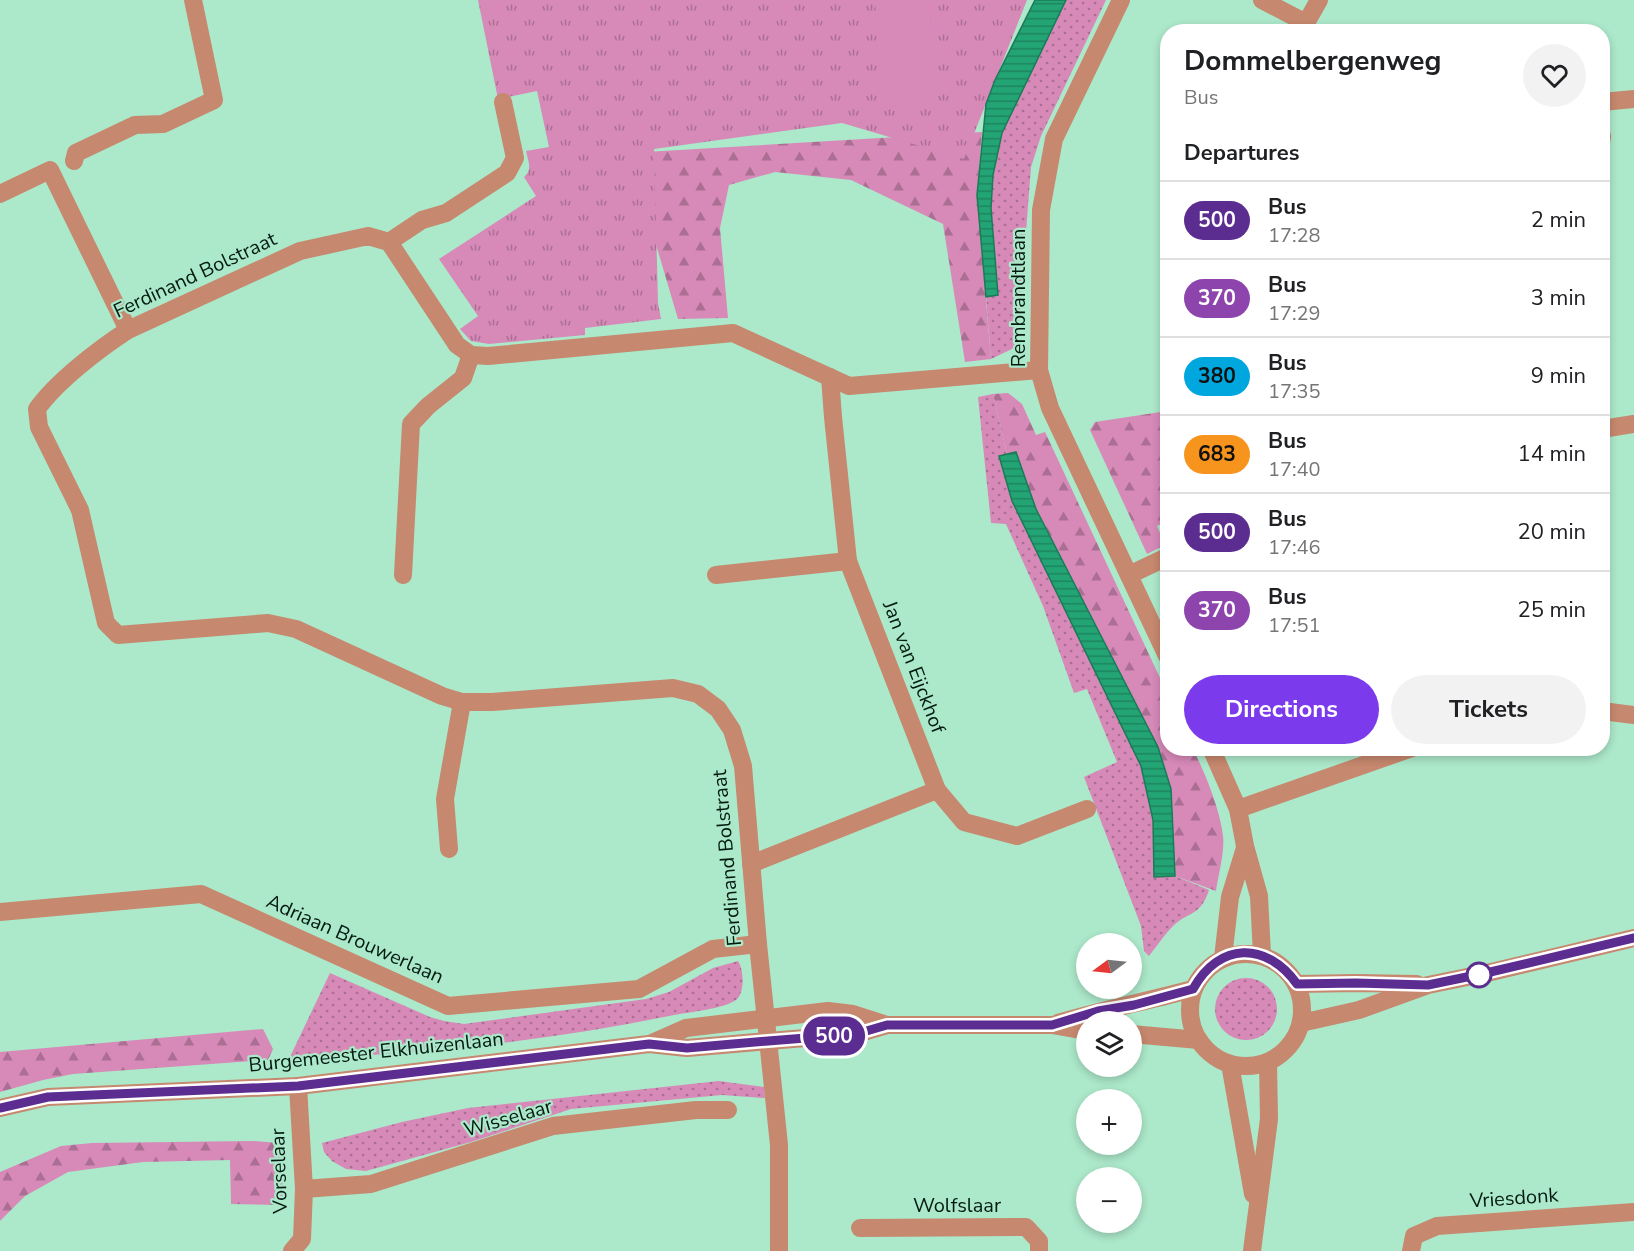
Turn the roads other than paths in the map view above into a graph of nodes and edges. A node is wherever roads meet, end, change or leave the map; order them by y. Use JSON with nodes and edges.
{"nodes":[{"id":1,"x":193,"y":0,"type":"edge"},
{"id":2,"x":1121,"y":0,"type":"edge"},
{"id":3,"x":1262,"y":0,"type":"edge"},
{"id":4,"x":1319,"y":0,"type":"edge"},
{"id":5,"x":1299,"y":24,"type":"edge"},
{"id":6,"x":1306,"y":24,"type":"edge"},
{"id":7,"x":1634,"y":99,"type":"edge"},
{"id":8,"x":1610,"y":101,"type":"edge"},
{"id":9,"x":503,"y":102,"type":"dead end"},
{"id":10,"x":74,"y":161,"type":"dead end"},
{"id":11,"x":0,"y":194,"type":"edge"},
{"id":12,"x":388,"y":242,"type":"junction"},
{"id":13,"x":128,"y":330,"type":"junction"},
{"id":14,"x":471,"y":355,"type":"junction"},
{"id":15,"x":1039,"y":370,"type":"junction"},
{"id":16,"x":830,"y":377,"type":"junction"},
{"id":17,"x":1634,"y":424,"type":"edge"},
{"id":18,"x":1610,"y":428,"type":"edge"},
{"id":19,"x":1160,"y":560,"type":"edge"},
{"id":20,"x":849,"y":561,"type":"junction"},
{"id":21,"x":403,"y":575,"type":"dead end"},
{"id":22,"x":716,"y":575,"type":"dead end"},
{"id":23,"x":1129,"y":576,"type":"junction"},
{"id":24,"x":1160,"y":641,"type":"edge"},
{"id":25,"x":462,"y":702,"type":"junction"},
{"id":26,"x":1610,"y":712,"type":"edge"},
{"id":27,"x":1634,"y":715,"type":"edge"},
{"id":28,"x":1214,"y":756,"type":"edge"},
{"id":29,"x":1389,"y":756,"type":"edge"},
{"id":30,"x":937,"y":790,"type":"junction"},
{"id":31,"x":1087,"y":809,"type":"dead end"},
{"id":32,"x":1238,"y":809,"type":"junction"},
{"id":33,"x":1245,"y":846,"type":"junction"},
{"id":34,"x":449,"y":849,"type":"dead end"},
{"id":35,"x":751,"y":864,"type":"junction"},
{"id":36,"x":0,"y":912,"type":"edge"},
{"id":37,"x":1634,"y":938,"type":"edge"},
{"id":38,"x":758,"y":944,"type":"junction"},
{"id":39,"x":1262,"y":955,"type":"junction"},
{"id":40,"x":1223,"y":958,"type":"junction"},
{"id":41,"x":1297,"y":984,"type":"junction"},
{"id":42,"x":1428,"y":985,"type":"junction"},
{"id":43,"x":1193,"y":989,"type":"junction"},
{"id":44,"x":765,"y":1017,"type":"junction"},
{"id":45,"x":1301,"y":1023,"type":"junction"},
{"id":46,"x":887,"y":1025,"type":"junction"},
{"id":47,"x":1052,"y":1025,"type":"junction"},
{"id":48,"x":1076,"y":1029,"type":"edge"},
{"id":49,"x":1142,"y":1035,"type":"edge"},
{"id":50,"x":1199,"y":1040,"type":"junction"},
{"id":51,"x":768,"y":1041,"type":"junction"},
{"id":52,"x":649,"y":1044,"type":"junction"},
{"id":53,"x":1268,"y":1062,"type":"junction"},
{"id":54,"x":1230,"y":1064,"type":"junction"},
{"id":55,"x":298,"y":1086,"type":"junction"},
{"id":56,"x":0,"y":1108,"type":"edge"},
{"id":57,"x":728,"y":1110,"type":"dead end"},
{"id":58,"x":304,"y":1189,"type":"junction"},
{"id":59,"x":1256,"y":1211,"type":"junction"},
{"id":60,"x":1634,"y":1212,"type":"edge"},
{"id":61,"x":860,"y":1228,"type":"dead end"},
{"id":62,"x":292,"y":1251,"type":"edge"},
{"id":63,"x":780,"y":1251,"type":"edge"},
{"id":64,"x":1039,"y":1251,"type":"edge"},
{"id":65,"x":1252,"y":1251,"type":"edge"},
{"id":66,"x":1411,"y":1251,"type":"edge"}],
"edges":[{"from":1,"to":10,"type":"street"},
{"from":2,"to":15,"type":"street","name":"Rembrandtlaan"},
{"from":3,"to":5,"type":"street"},
{"from":4,"to":6,"type":"street"},
{"from":7,"to":8,"type":"street"},
{"from":9,"to":12,"type":"street"},
{"from":11,"to":13,"type":"street"},
{"from":12,"to":13,"type":"street","name":"Ferdinand Bolstraat"},
{"from":12,"to":14,"type":"street"},
{"from":13,"to":25,"type":"street","name":"Ferdinand Bolstraat"},
{"from":14,"to":16,"type":"street"},
{"from":14,"to":21,"type":"street"},
{"from":15,"to":16,"type":"street"},
{"from":15,"to":23,"type":"street","name":"Rembrandtlaan"},
{"from":16,"to":20,"type":"street","name":"Jan van Eijckhof"},
{"from":17,"to":18,"type":"street"},
{"from":19,"to":23,"type":"street"},
{"from":20,"to":22,"type":"street"},
{"from":20,"to":30,"type":"street","name":"Jan van Eijckhof"},
{"from":23,"to":24,"type":"street","name":"Rembrandtlaan"},
{"from":25,"to":34,"type":"street"},
{"from":25,"to":35,"type":"street","name":"Ferdinand Bolstraat"},
{"from":26,"to":27,"type":"street"},
{"from":28,"to":32,"type":"street"},
{"from":29,"to":32,"type":"street"},
{"from":30,"to":31,"type":"street","name":"Jan van Eijckhof"},
{"from":30,"to":35,"type":"street"},
{"from":32,"to":33,"type":"street"},
{"from":33,"to":39,"type":"street"},
{"from":33,"to":40,"type":"street"},
{"from":35,"to":38,"type":"street","name":"Ferdinand Bolstraat"},
{"from":36,"to":38,"type":"street","name":"Adriaan Brouwerlaan"},
{"from":37,"to":42,"type":"street"},
{"from":38,"to":44,"type":"street","name":"Ferdinand Bolstraat"},
{"from":39,"to":40,"type":"street"},
{"from":39,"to":41,"type":"street"},
{"from":40,"to":43,"type":"street"},
{"from":41,"to":42,"type":"street"},
{"from":41,"to":45,"type":"street"},
{"from":42,"to":45,"type":"street"},
{"from":43,"to":47,"type":"street","name":"Burgemeester Elkhuizenlaan"},
{"from":43,"to":50,"type":"street"},
{"from":44,"to":46,"type":"street","name":"Burgemeester Elkhuizenlaan"},
{"from":44,"to":51,"type":"street","name":"Ferdinand Bolstraat"},
{"from":44,"to":52,"type":"street","name":"Burgemeester Elkhuizenlaan"},
{"from":45,"to":53,"type":"street"},
{"from":46,"to":47,"type":"street","name":"Burgemeester Elkhuizenlaan"},
{"from":46,"to":51,"type":"street","name":"Burgemeester Elkhuizenlaan"},
{"from":47,"to":48,"type":"street","name":"Burgemeester Elkhuizenlaan"},
{"from":49,"to":50,"type":"street"},
{"from":50,"to":54,"type":"street"},
{"from":51,"to":52,"type":"street","name":"Burgemeester Elkhuizenlaan"},
{"from":51,"to":63,"type":"street"},
{"from":52,"to":55,"type":"street","name":"Burgemeester Elkhuizenlaan"},
{"from":53,"to":54,"type":"street"},
{"from":53,"to":59,"type":"street"},
{"from":54,"to":59,"type":"street"},
{"from":55,"to":56,"type":"street","name":"Burgemeester Elkhuizenlaan"},
{"from":55,"to":58,"type":"street","name":"Vorselaar"},
{"from":57,"to":58,"type":"street","name":"Wisselaar"},
{"from":58,"to":62,"type":"street","name":"Vorselaar"},
{"from":59,"to":65,"type":"street"},
{"from":60,"to":66,"type":"street","name":"Vriesdonk"},
{"from":61,"to":64,"type":"street","name":"Wolfslaar"}]}
